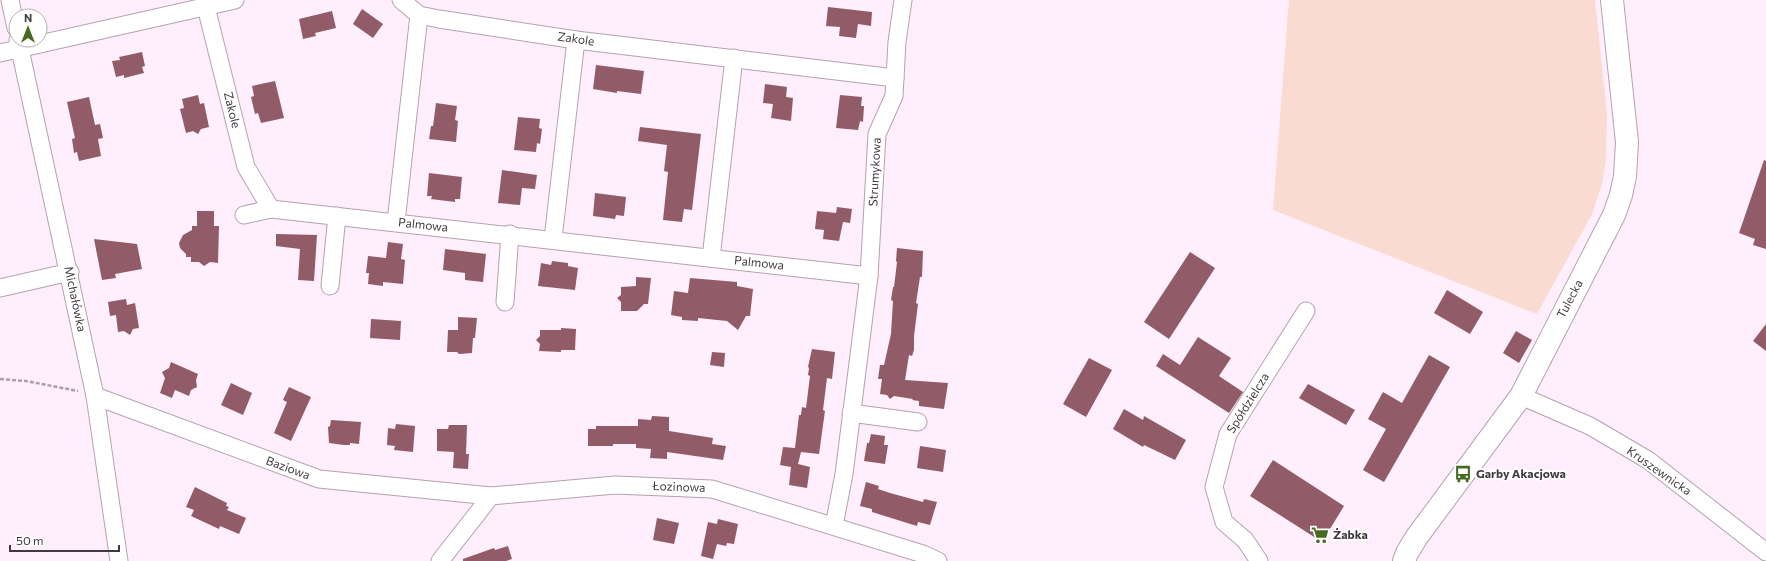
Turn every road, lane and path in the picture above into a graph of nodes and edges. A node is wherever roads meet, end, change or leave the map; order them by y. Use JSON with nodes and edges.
{"nodes":[{"id":1,"x":235,"y":0,"type":"edge"},
{"id":2,"x":401,"y":0,"type":"edge"},
{"id":3,"x":902,"y":0,"type":"edge"},
{"id":4,"x":1612,"y":0,"type":"edge"},
{"id":5,"x":206,"y":7,"type":"junction"},
{"id":6,"x":419,"y":15,"type":"junction"},
{"id":7,"x":48,"y":38,"type":"edge"},
{"id":8,"x":576,"y":40,"type":"junction"},
{"id":9,"x":11,"y":48,"type":"edge"},
{"id":10,"x":20,"y":48,"type":"edge"},
{"id":11,"x":0,"y":53,"type":"edge"},
{"id":12,"x":734,"y":58,"type":"junction"},
{"id":13,"x":895,"y":78,"type":"junction"},
{"id":14,"x":271,"y":209,"type":"junction"},
{"id":15,"x":244,"y":215,"type":"dead end"},
{"id":16,"x":336,"y":216,"type":"junction"},
{"id":17,"x":396,"y":222,"type":"junction"},
{"id":18,"x":510,"y":234,"type":"junction"},
{"id":19,"x":553,"y":239,"type":"junction"},
{"id":20,"x":711,"y":258,"type":"junction"},
{"id":21,"x":70,"y":272,"type":"junction"},
{"id":22,"x":869,"y":276,"type":"junction"},
{"id":23,"x":330,"y":286,"type":"dead end"},
{"id":24,"x":0,"y":288,"type":"edge"},
{"id":25,"x":504,"y":302,"type":"dead end"},
{"id":26,"x":1306,"y":311,"type":"dead end"},
{"id":27,"x":0,"y":379,"type":"edge"},
{"id":28,"x":95,"y":396,"type":"junction"},
{"id":29,"x":1520,"y":396,"type":"junction"},
{"id":30,"x":851,"y":413,"type":"junction"},
{"id":31,"x":918,"y":422,"type":"dead end"},
{"id":32,"x":492,"y":496,"type":"junction"},
{"id":33,"x":834,"y":526,"type":"junction"},
{"id":34,"x":1766,"y":552,"type":"edge"},
{"id":35,"x":119,"y":561,"type":"edge"},
{"id":36,"x":440,"y":561,"type":"edge"},
{"id":37,"x":938,"y":561,"type":"edge"},
{"id":38,"x":1259,"y":561,"type":"edge"},
{"id":39,"x":1404,"y":561,"type":"edge"}],
"edges":[{"from":1,"to":5,"type":"street"},
{"from":2,"to":6,"type":"street"},
{"from":3,"to":13,"type":"street","name":"Strumykowa"},
{"from":4,"to":29,"type":"street","name":"Tulecka"},
{"from":5,"to":7,"type":"street"},
{"from":5,"to":14,"type":"street","name":"Zakole"},
{"from":6,"to":8,"type":"street","name":"Zakole"},
{"from":6,"to":17,"type":"street"},
{"from":8,"to":12,"type":"street","name":"Zakole"},
{"from":8,"to":19,"type":"street"},
{"from":9,"to":11,"type":"street"},
{"from":10,"to":21,"type":"street","name":"Michałówka"},
{"from":12,"to":13,"type":"street","name":"Zakole"},
{"from":12,"to":20,"type":"street"},
{"from":13,"to":22,"type":"street","name":"Strumykowa"},
{"from":14,"to":15,"type":"street","name":"Palmowa"},
{"from":14,"to":16,"type":"street","name":"Palmowa"},
{"from":16,"to":17,"type":"street","name":"Palmowa"},
{"from":16,"to":23,"type":"street"},
{"from":17,"to":18,"type":"street","name":"Palmowa"},
{"from":18,"to":19,"type":"street","name":"Palmowa"},
{"from":18,"to":25,"type":"street"},
{"from":19,"to":20,"type":"street","name":"Palmowa"},
{"from":20,"to":22,"type":"street","name":"Palmowa"},
{"from":21,"to":24,"type":"street"},
{"from":21,"to":28,"type":"street","name":"Michałówka"},
{"from":22,"to":30,"type":"street"},
{"from":26,"to":38,"type":"street","name":"Spółdzielcza"},
{"from":27,"to":28,"type":"path"},
{"from":28,"to":32,"type":"street","name":"Baziowa"},
{"from":28,"to":35,"type":"street","name":"Michałówka"},
{"from":29,"to":34,"type":"street","name":"Kruszewnicka"},
{"from":29,"to":39,"type":"street","name":"Tulecka"},
{"from":30,"to":31,"type":"street"},
{"from":30,"to":33,"type":"street"},
{"from":32,"to":33,"type":"street","name":"Łozinowa"},
{"from":32,"to":36,"type":"street"},
{"from":33,"to":37,"type":"street","name":"Łozinowa"}]}
